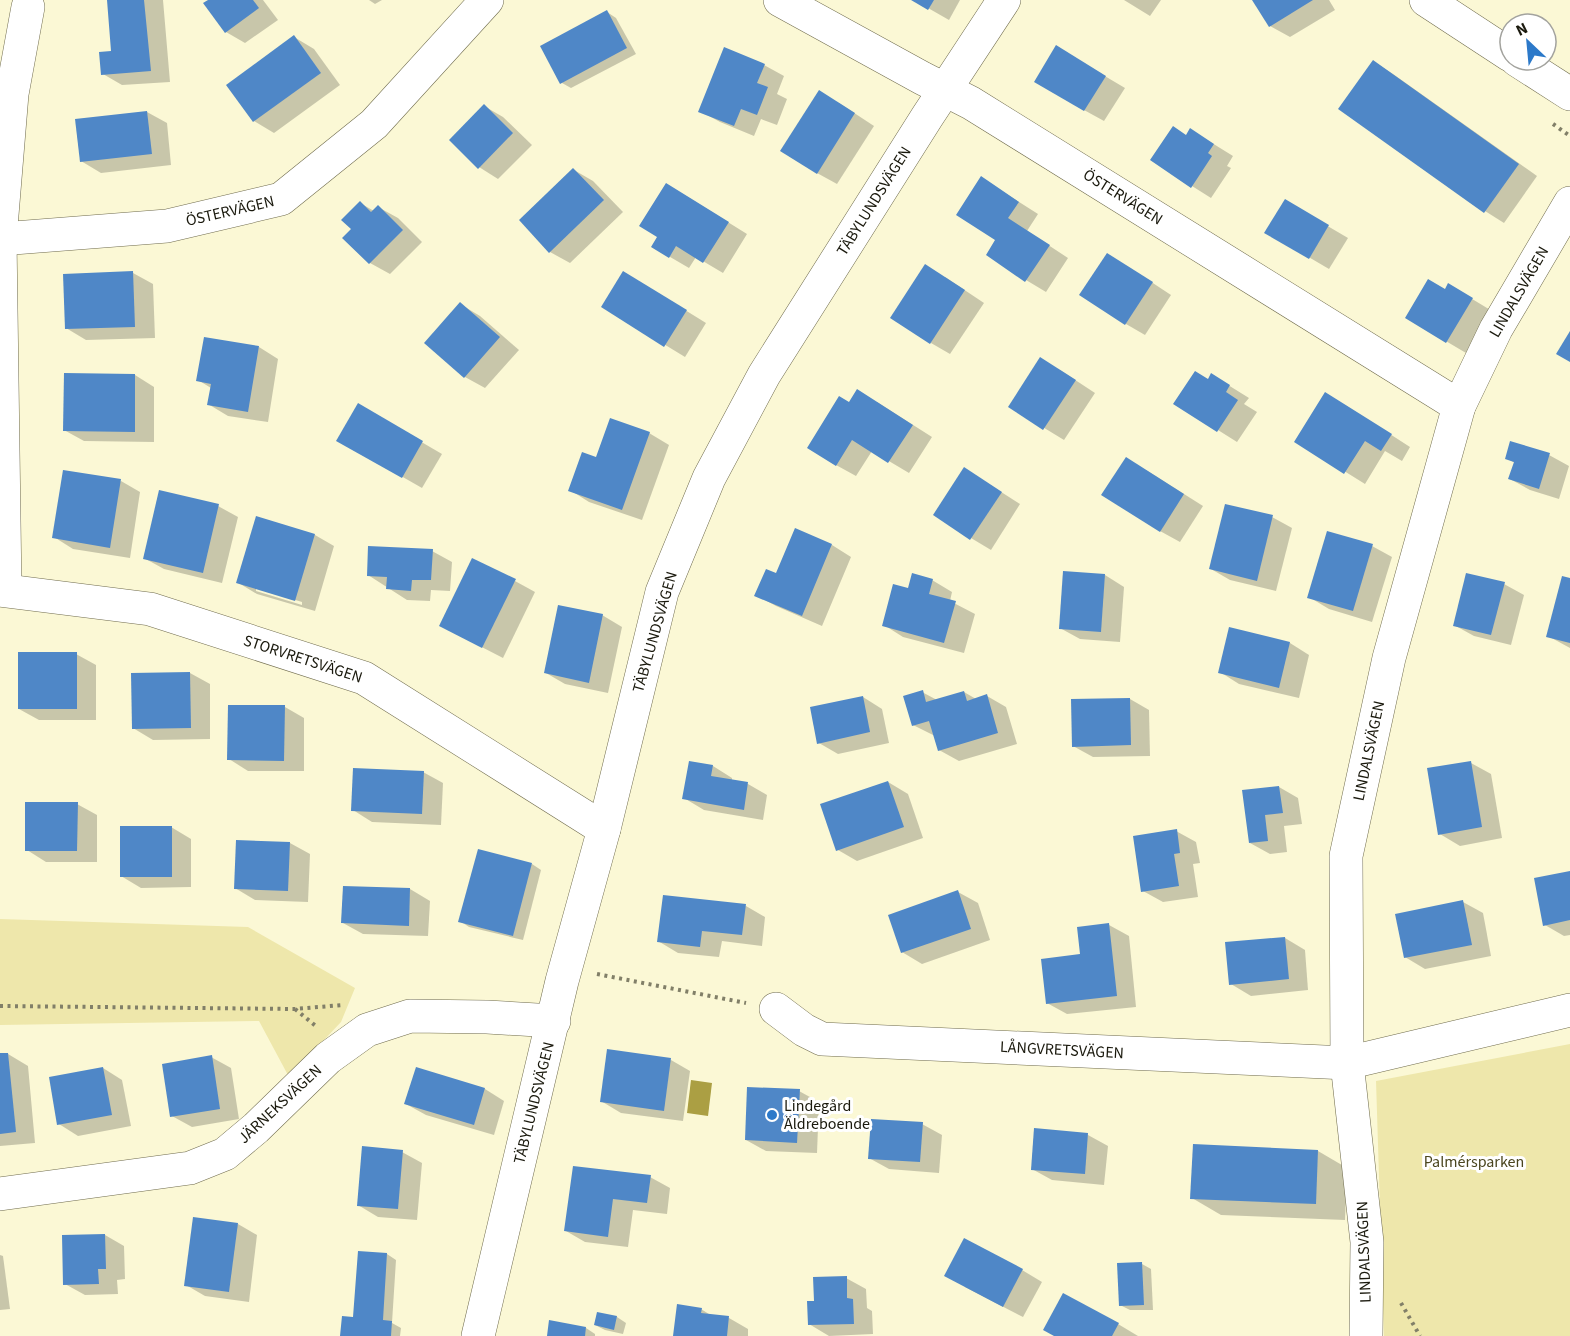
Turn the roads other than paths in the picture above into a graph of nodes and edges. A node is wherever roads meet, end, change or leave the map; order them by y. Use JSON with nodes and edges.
{"nodes":[{"id":1,"x":487,"y":0,"type":"edge"},
{"id":2,"x":780,"y":0,"type":"edge"},
{"id":3,"x":1004,"y":0,"type":"edge"},
{"id":4,"x":1426,"y":0,"type":"edge"},
{"id":5,"x":28,"y":7,"type":"dead end"},
{"id":6,"x":1498,"y":47,"type":"edge"},
{"id":7,"x":1536,"y":72,"type":"edge"},
{"id":8,"x":945,"y":89,"type":"junction"},
{"id":9,"x":1570,"y":94,"type":"edge"},
{"id":10,"x":1570,"y":203,"type":"edge"},
{"id":11,"x":0,"y":239,"type":"edge"},
{"id":12,"x":1459,"y":406,"type":"junction"},
{"id":13,"x":2,"y":590,"type":"edge"},
{"id":14,"x":604,"y":829,"type":"junction"},
{"id":15,"x":776,"y":1009,"type":"road end"},
{"id":16,"x":1570,"y":1010,"type":"edge"},
{"id":17,"x":554,"y":1021,"type":"junction"},
{"id":18,"x":1347,"y":1063,"type":"junction"},
{"id":19,"x":0,"y":1194,"type":"edge"},
{"id":20,"x":478,"y":1336,"type":"edge"},
{"id":21,"x":1366,"y":1336,"type":"edge"}],
"edges":[{"from":1,"to":11,"type":"street","name":"ÖSTERVÄGEN"},
{"from":2,"to":8,"type":"street","name":"ÖSTERVÄGEN"},
{"from":3,"to":8,"type":"street","name":"TÄBYLUNDSVÄGEN"},
{"from":4,"to":6,"type":"street"},
{"from":5,"to":11,"type":"street"},
{"from":7,"to":9,"type":"street"},
{"from":8,"to":12,"type":"street","name":"ÖSTERVÄGEN"},
{"from":8,"to":14,"type":"street","name":"TÄBYLUNDSVÄGEN"},
{"from":10,"to":12,"type":"street","name":"LINDALSVÄGEN"},
{"from":11,"to":13,"type":"street"},
{"from":12,"to":18,"type":"street","name":"LINDALSVÄGEN"},
{"from":13,"to":14,"type":"street","name":"STORVRETSVÄGEN"},
{"from":14,"to":17,"type":"street","name":"TÄBYLUNDSVÄGEN"},
{"from":15,"to":18,"type":"street","name":"LÅNGVRETSVÄGEN"},
{"from":16,"to":18,"type":"street","name":"LÅNGVRETSVÄGEN"},
{"from":17,"to":19,"type":"street","name":"JÄRNEKSVÄGEN"},
{"from":17,"to":20,"type":"street","name":"TÄBYLUNDSVÄGEN"},
{"from":18,"to":21,"type":"street","name":"LINDALSVÄGEN"}]}
